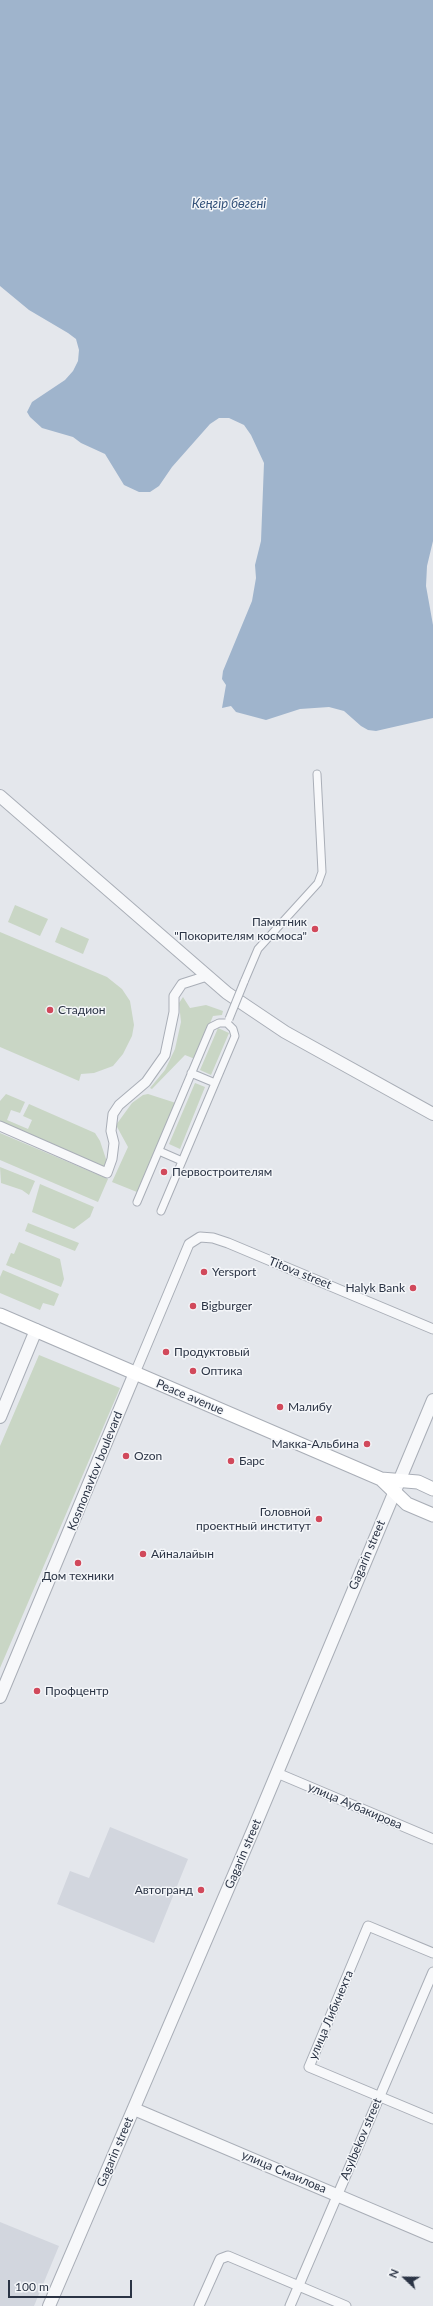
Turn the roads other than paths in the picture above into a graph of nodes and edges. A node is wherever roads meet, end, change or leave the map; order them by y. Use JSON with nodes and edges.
{"nodes":[{"id":1,"x":317,"y":774,"type":"dead end"},
{"id":2,"x":0,"y":796,"type":"edge"},
{"id":3,"x":207,"y":976,"type":"junction"},
{"id":4,"x":228,"y":1021,"type":"junction"},
{"id":5,"x":191,"y":1074,"type":"junction"},
{"id":6,"x":215,"y":1083,"type":"junction"},
{"id":7,"x":433,"y":1114,"type":"edge"},
{"id":8,"x":0,"y":1126,"type":"edge"},
{"id":9,"x":159,"y":1150,"type":"junction"},
{"id":10,"x":182,"y":1160,"type":"junction"},
{"id":11,"x":137,"y":1202,"type":"dead end"},
{"id":12,"x":161,"y":1211,"type":"dead end"},
{"id":13,"x":189,"y":1244,"type":"joint"},
{"id":14,"x":0,"y":1315,"type":"edge"},
{"id":15,"x":433,"y":1329,"type":"edge"},
{"id":16,"x":36,"y":1330,"type":"junction"},
{"id":17,"x":135,"y":1373,"type":"junction"},
{"id":18,"x":433,"y":1400,"type":"edge"},
{"id":19,"x":0,"y":1417,"type":"edge"},
{"id":20,"x":396,"y":1486,"type":"junction"},
{"id":21,"x":433,"y":1489,"type":"edge"},
{"id":22,"x":433,"y":1516,"type":"edge"},
{"id":23,"x":0,"y":1697,"type":"edge"},
{"id":24,"x":277,"y":1774,"type":"junction"},
{"id":25,"x":433,"y":1839,"type":"edge"},
{"id":26,"x":433,"y":1953,"type":"edge"},
{"id":27,"x":433,"y":1972,"type":"edge"},
{"id":28,"x":379,"y":2097,"type":"junction"},
{"id":29,"x":134,"y":2108,"type":"junction"},
{"id":30,"x":433,"y":2119,"type":"edge"},
{"id":31,"x":337,"y":2195,"type":"junction"},
{"id":32,"x":433,"y":2236,"type":"edge"},
{"id":33,"x":298,"y":2286,"type":"junction"},
{"id":34,"x":49,"y":2306,"type":"edge"},
{"id":35,"x":199,"y":2306,"type":"edge"},
{"id":36,"x":290,"y":2306,"type":"edge"},
{"id":37,"x":346,"y":2306,"type":"edge"}],
"edges":[{"from":1,"to":4,"type":"street","bridge":true},
{"from":2,"to":3,"type":"street"},
{"from":3,"to":7,"type":"street"},
{"from":3,"to":8,"type":"street"},
{"from":4,"to":5,"type":"street"},
{"from":4,"to":6,"type":"street"},
{"from":5,"to":6,"type":"street"},
{"from":5,"to":9,"type":"street"},
{"from":6,"to":10,"type":"street"},
{"from":9,"to":10,"type":"street"},
{"from":9,"to":11,"type":"street"},
{"from":10,"to":12,"type":"street"},
{"from":13,"to":15,"type":"street","name":"Titova street"},
{"from":13,"to":17,"type":"street","name":"Kosmonavtov boulevard"},
{"from":14,"to":16,"type":"main road","name":"Peace avenue"},
{"from":16,"to":17,"type":"main road","name":"Peace avenue"},
{"from":16,"to":19,"type":"street"},
{"from":17,"to":20,"type":"main road","name":"Peace avenue"},
{"from":17,"to":23,"type":"street","name":"Kosmonavtov boulevard"},
{"from":18,"to":20,"type":"street","name":"Gagarin street"},
{"from":20,"to":21,"type":"main road","name":"Peace avenue"},
{"from":20,"to":22,"type":"main road"},
{"from":20,"to":24,"type":"street","name":"Gagarin street"},
{"from":24,"to":25,"type":"street","name":"улица Аубакирова"},
{"from":24,"to":29,"type":"street","name":"Gagarin street"},
{"from":26,"to":28,"type":"street","name":"улица Либкнехта"},
{"from":27,"to":28,"type":"street","name":"Asylbekov street"},
{"from":28,"to":30,"type":"street","name":"улица Либкнехта"},
{"from":28,"to":31,"type":"street","name":"Asylbekov street"},
{"from":29,"to":31,"type":"street","name":"улица Смаилова"},
{"from":29,"to":34,"type":"street","name":"Gagarin street"},
{"from":31,"to":32,"type":"street","name":"улица Смаилова"},
{"from":31,"to":33,"type":"street","name":"Asylbekov street"},
{"from":33,"to":35,"type":"street"},
{"from":33,"to":36,"type":"street","name":"Asylbekov street"},
{"from":33,"to":37,"type":"street"}]}
